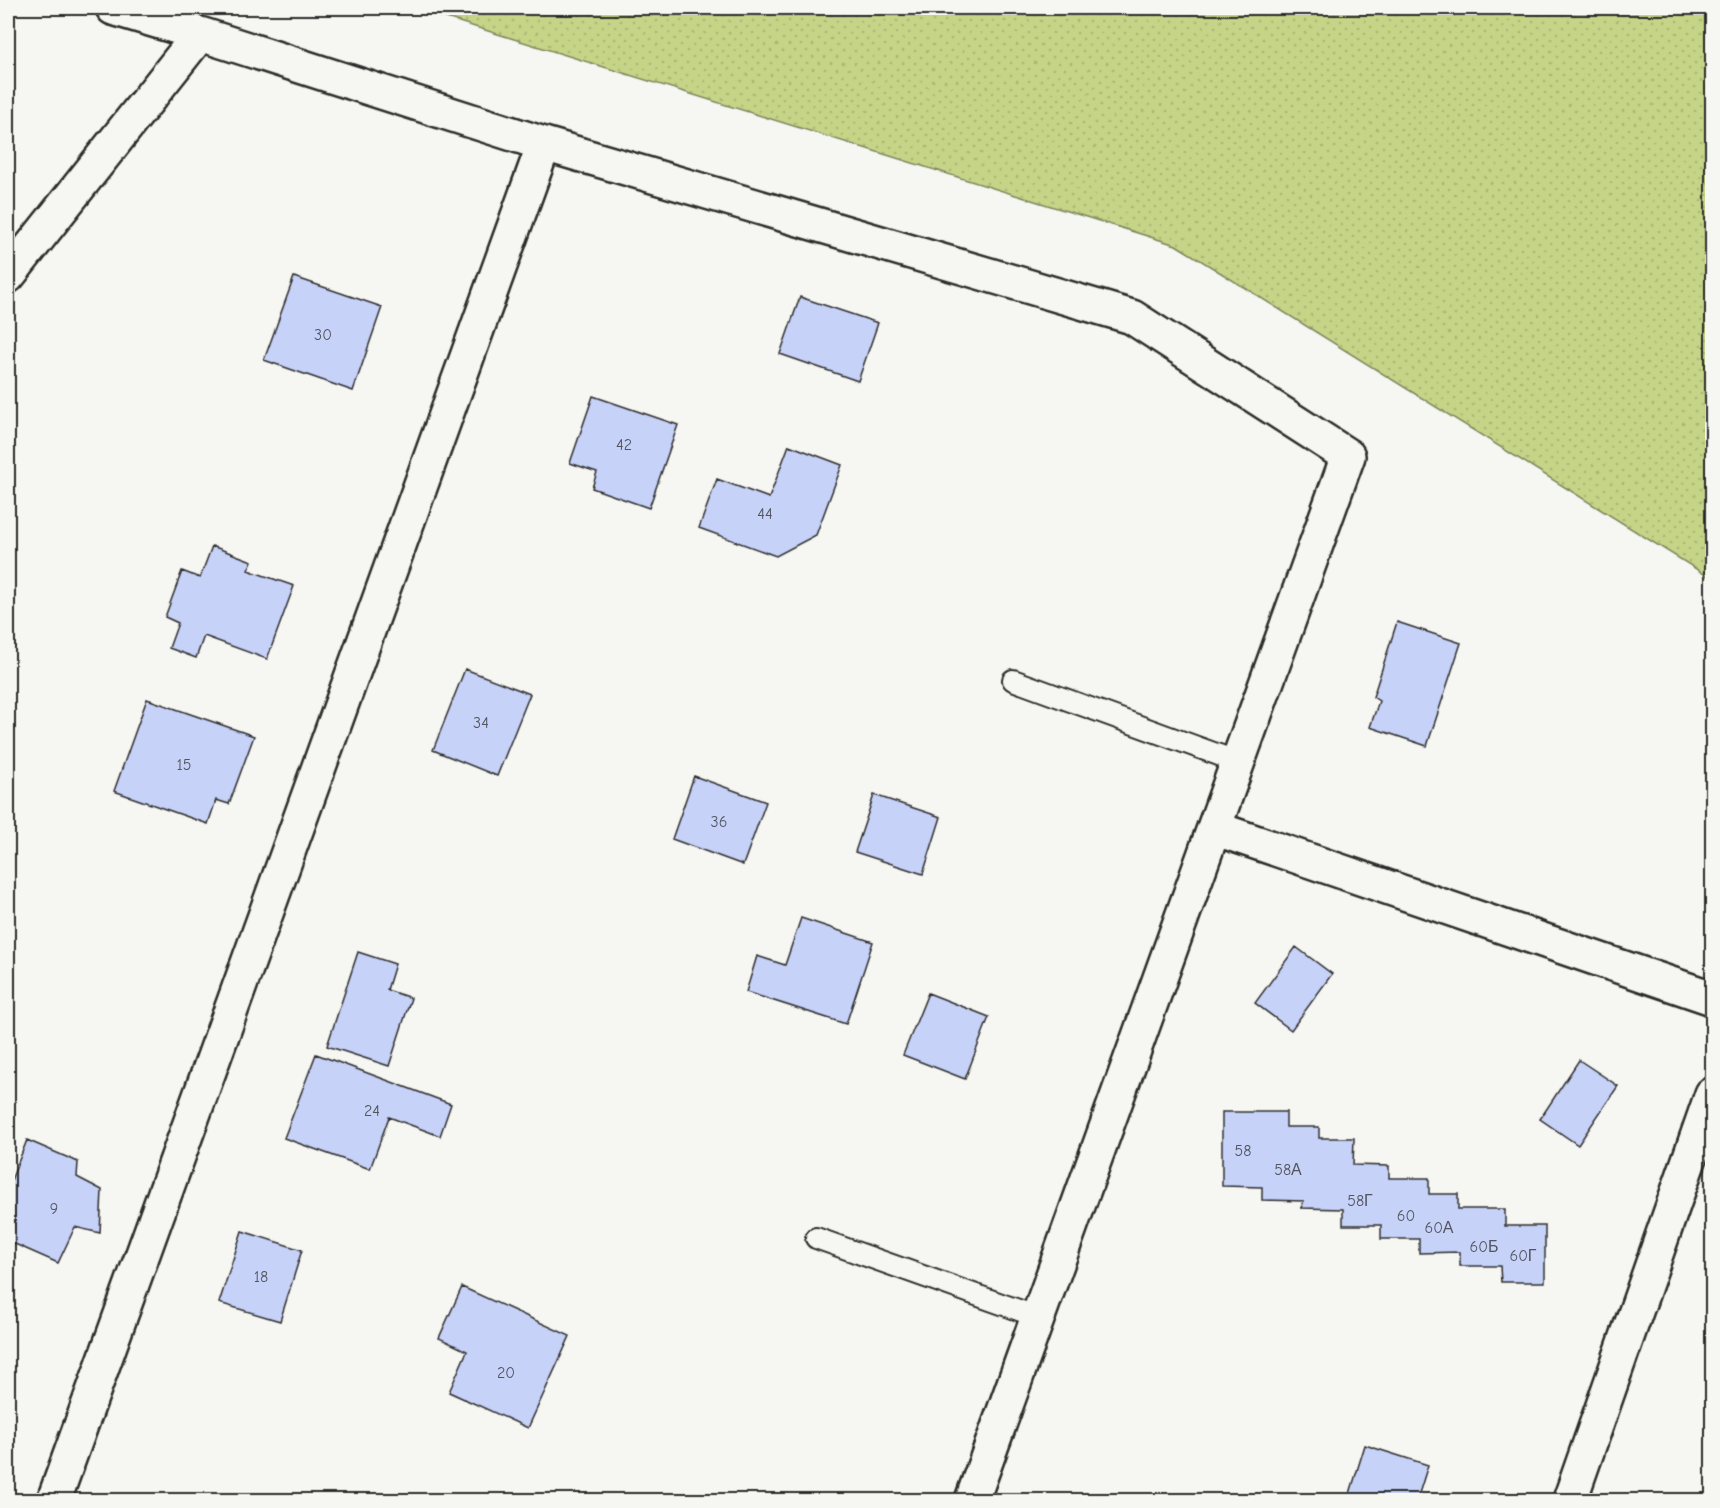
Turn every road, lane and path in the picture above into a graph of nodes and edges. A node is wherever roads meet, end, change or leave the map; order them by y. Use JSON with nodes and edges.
{"nodes":[{"id":1,"x":113,"y":8,"type":"edge"},
{"id":2,"x":200,"y":34,"type":"junction"},
{"id":3,"x":544,"y":144,"type":"junction"},
{"id":4,"x":8,"y":276,"type":"edge"},
{"id":5,"x":1013,"y":680,"type":"dead end"},
{"id":6,"x":1238,"y":762,"type":"junction"},
{"id":7,"x":1214,"y":828,"type":"junction"},
{"id":8,"x":1713,"y":998,"type":"edge"},
{"id":9,"x":1713,"y":1094,"type":"edge"},
{"id":10,"x":816,"y":1238,"type":"dead end"},
{"id":11,"x":1038,"y":1317,"type":"junction"},
{"id":12,"x":54,"y":1500,"type":"edge"},
{"id":13,"x":972,"y":1500,"type":"edge"},
{"id":14,"x":1570,"y":1500,"type":"edge"}],
"edges":[{"from":1,"to":2,"type":"street"},
{"from":2,"to":3,"type":"street"},
{"from":2,"to":4,"type":"street"},
{"from":3,"to":6,"type":"street"},
{"from":3,"to":12,"type":"street"},
{"from":5,"to":6,"type":"lane"},
{"from":6,"to":7,"type":"street"},
{"from":7,"to":8,"type":"street"},
{"from":7,"to":11,"type":"street"},
{"from":9,"to":14,"type":"street"},
{"from":10,"to":11,"type":"lane"},
{"from":11,"to":13,"type":"street"}]}
